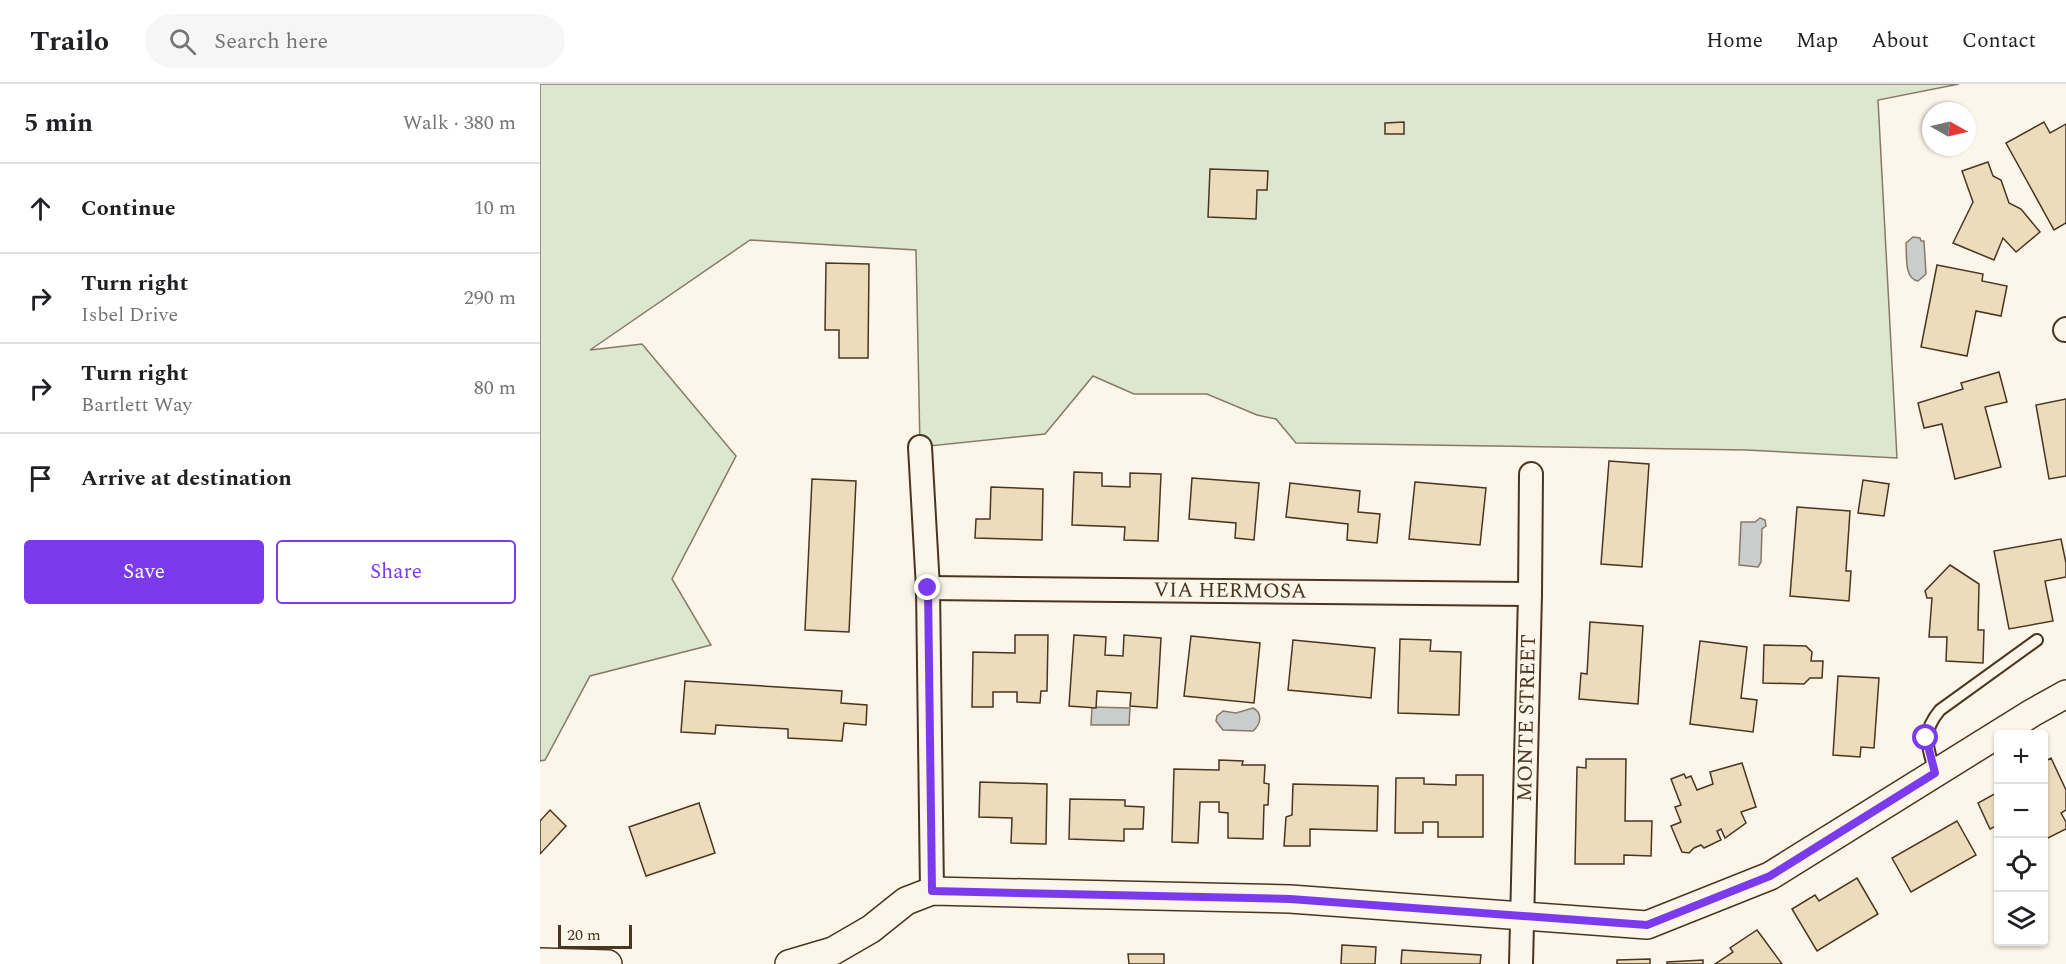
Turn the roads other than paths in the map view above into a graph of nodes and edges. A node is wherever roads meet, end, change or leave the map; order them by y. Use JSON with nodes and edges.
{"nodes":[{"id":1,"x":920,"y":447,"type":"dead end"},
{"id":2,"x":1531,"y":474,"type":"dead end"},
{"id":3,"x":928,"y":588,"type":"junction"},
{"id":4,"x":1530,"y":594,"type":"junction"},
{"id":5,"x":2037,"y":640,"type":"dead end"},
{"id":6,"x":2066,"y":694,"type":"edge"},
{"id":7,"x":1935,"y":773,"type":"junction"},
{"id":8,"x":932,"y":891,"type":"junction"},
{"id":9,"x":1523,"y":916,"type":"junction"},
{"id":10,"x":540,"y":962,"type":"edge"},
{"id":11,"x":608,"y":964,"type":"edge"},
{"id":12,"x":789,"y":964,"type":"edge"},
{"id":13,"x":1521,"y":964,"type":"edge"}],
"edges":[{"from":1,"to":3,"type":"street"},
{"from":2,"to":4,"type":"street","name":"MONTE STREET"},
{"from":3,"to":4,"type":"street","name":"VIA HERMOSA"},
{"from":3,"to":8,"type":"street"},
{"from":4,"to":9,"type":"street","name":"MONTE STREET"},
{"from":5,"to":7,"type":"lane"},
{"from":6,"to":7,"type":"street"},
{"from":7,"to":9,"type":"street"},
{"from":8,"to":9,"type":"street"},
{"from":8,"to":12,"type":"street"},
{"from":9,"to":13,"type":"street","name":"MONTE STREET"},
{"from":10,"to":11,"type":"street"}]}
